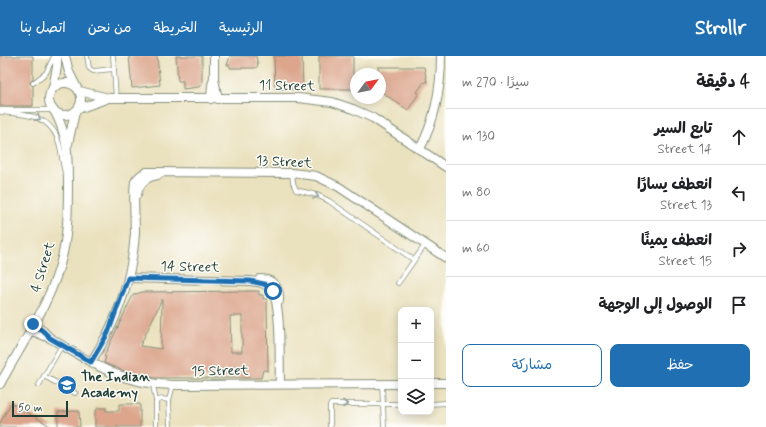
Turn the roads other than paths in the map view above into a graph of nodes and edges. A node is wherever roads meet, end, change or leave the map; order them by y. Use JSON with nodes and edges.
{"nodes":[{"id":1,"x":56,"y":56,"type":"edge"},
{"id":2,"x":65,"y":56,"type":"edge"},
{"id":3,"x":87,"y":56,"type":"edge"},
{"id":4,"x":113,"y":56,"type":"edge"},
{"id":5,"x":214,"y":56,"type":"edge"},
{"id":6,"x":441,"y":56,"type":"edge"},
{"id":7,"x":114,"y":69,"type":"junction"},
{"id":8,"x":33,"y":83,"type":"dead end"},
{"id":9,"x":53,"y":88,"type":"junction"},
{"id":10,"x":78,"y":89,"type":"junction"},
{"id":11,"x":113,"y":98,"type":"junction"},
{"id":12,"x":214,"y":99,"type":"junction"},
{"id":13,"x":77,"y":110,"type":"junction"},
{"id":14,"x":0,"y":111,"type":"edge"},
{"id":15,"x":54,"y":111,"type":"junction"},
{"id":16,"x":68,"y":147,"type":"junction"},
{"id":17,"x":417,"y":147,"type":"junction"},
{"id":18,"x":446,"y":167,"type":"edge"},
{"id":19,"x":292,"y":173,"type":"junction"},
{"id":20,"x":68,"y":180,"type":"junction"},
{"id":21,"x":425,"y":245,"type":"junction"},
{"id":22,"x":446,"y":258,"type":"edge"},
{"id":23,"x":414,"y":260,"type":"junction"},
{"id":24,"x":128,"y":278,"type":"junction"},
{"id":25,"x":398,"y":283,"type":"dead end"},
{"id":26,"x":31,"y":327,"type":"junction"},
{"id":27,"x":62,"y":345,"type":"junction"},
{"id":28,"x":91,"y":362,"type":"junction"},
{"id":29,"x":44,"y":376,"type":"junction"},
{"id":30,"x":446,"y":383,"type":"edge"},
{"id":31,"x":0,"y":384,"type":"edge"},
{"id":32,"x":280,"y":384,"type":"junction"},
{"id":33,"x":382,"y":384,"type":"junction"},
{"id":34,"x":398,"y":384,"type":"edge"},
{"id":35,"x":434,"y":384,"type":"edge"},
{"id":36,"x":39,"y":385,"type":"dead end"},
{"id":37,"x":152,"y":385,"type":"junction"},
{"id":38,"x":173,"y":385,"type":"junction"},
{"id":39,"x":75,"y":393,"type":"dead end"},
{"id":40,"x":169,"y":400,"type":"junction"},
{"id":41,"x":156,"y":401,"type":"junction"},
{"id":42,"x":383,"y":404,"type":"junction"},
{"id":43,"x":398,"y":404,"type":"edge"},
{"id":44,"x":434,"y":404,"type":"edge"},
{"id":45,"x":446,"y":404,"type":"edge"},
{"id":46,"x":156,"y":427,"type":"edge"},
{"id":47,"x":170,"y":427,"type":"edge"},
{"id":48,"x":330,"y":427,"type":"edge"},
{"id":49,"x":384,"y":427,"type":"edge"}],
"edges":[{"from":1,"to":8,"type":"lane"},
{"from":1,"to":9,"type":"street"},
{"from":2,"to":10,"type":"street"},
{"from":3,"to":7,"type":"lane"},
{"from":4,"to":7,"type":"lane"},
{"from":5,"to":12,"type":"street"},
{"from":6,"to":17,"type":"street"},
{"from":7,"to":11,"type":"lane"},
{"from":9,"to":10,"type":"street"},
{"from":9,"to":15,"type":"street"},
{"from":10,"to":11,"type":"street","name":"11 Street"},
{"from":10,"to":13,"type":"street"},
{"from":11,"to":12,"type":"street","name":"11 Street"},
{"from":11,"to":13,"type":"street","name":"11 Street"},
{"from":12,"to":17,"type":"street","name":"11 Street"},
{"from":13,"to":15,"type":"street"},
{"from":13,"to":16,"type":"street","name":"4 Street"},
{"from":14,"to":15,"type":"lane"},
{"from":14,"to":20,"type":"lane","one_way":true},
{"from":15,"to":16,"type":"street","name":"4 Street"},
{"from":16,"to":20,"type":"street","name":"4 Street"},
{"from":17,"to":18,"type":"street","name":"11 Street"},
{"from":19,"to":21,"type":"street","name":"13 Street"},
{"from":19,"to":23,"type":"lane","one_way":true},
{"from":19,"to":24,"type":"street","name":"13 Street"},
{"from":20,"to":26,"type":"street","name":"4 Street"},
{"from":21,"to":22,"type":"street","name":"13 Street"},
{"from":21,"to":23,"type":"lane"},
{"from":23,"to":25,"type":"lane"},
{"from":24,"to":28,"type":"street","name":"13 Street"},
{"from":24,"to":32,"type":"street","name":"14 Street"},
{"from":26,"to":27,"type":"street","name":"15 Street"},
{"from":26,"to":31,"type":"street","name":"4 Street"},
{"from":27,"to":28,"type":"street","name":"15 Street"},
{"from":27,"to":29,"type":"lane"},
{"from":28,"to":37,"type":"street","name":"15 Street"},
{"from":29,"to":36,"type":"lane"},
{"from":29,"to":39,"type":"lane"},
{"from":30,"to":35,"type":"street"},
{"from":32,"to":33,"type":"street","name":"15 Street"},
{"from":32,"to":38,"type":"street","name":"15 Street"},
{"from":33,"to":34,"type":"street","name":"15 Street"},
{"from":33,"to":42,"type":"lane"},
{"from":37,"to":38,"type":"street","name":"15 Street"},
{"from":37,"to":41,"type":"lane"},
{"from":38,"to":40,"type":"lane"},
{"from":40,"to":41,"type":"lane"},
{"from":40,"to":47,"type":"lane"},
{"from":41,"to":46,"type":"lane"},
{"from":42,"to":43,"type":"lane"},
{"from":48,"to":42,"type":"lane","one_way":true},
{"from":42,"to":49,"type":"lane"},
{"from":44,"to":45,"type":"lane"}]}
